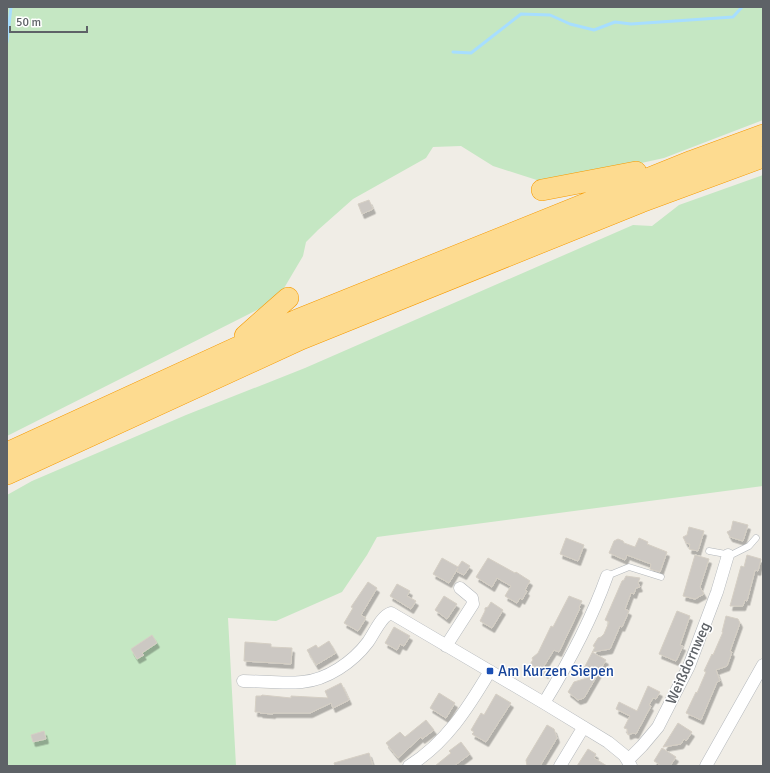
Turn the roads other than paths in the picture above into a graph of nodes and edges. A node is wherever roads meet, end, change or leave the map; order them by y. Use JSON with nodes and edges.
{"nodes":[{"id":1,"x":763,"y":135,"type":"edge"},
{"id":2,"x":763,"y":157,"type":"edge"},
{"id":3,"x":692,"y":160,"type":"junction"},
{"id":4,"x":542,"y":190,"type":"dead end"},
{"id":5,"x":288,"y":298,"type":"dead end"},
{"id":6,"x":156,"y":384,"type":"junction"},
{"id":7,"x":7,"y":453,"type":"edge"},
{"id":8,"x":7,"y":474,"type":"edge"},
{"id":9,"x":756,"y":538,"type":"dead end"},
{"id":10,"x":709,"y":551,"type":"dead end"},
{"id":11,"x":728,"y":555,"type":"junction"},
{"id":12,"x":607,"y":576,"type":"joint"},
{"id":13,"x":661,"y":576,"type":"dead end"},
{"id":14,"x":460,"y":588,"type":"dead end"},
{"id":15,"x":442,"y":644,"type":"junction"},
{"id":16,"x":763,"y":665,"type":"edge"},
{"id":17,"x":490,"y":671,"type":"junction"},
{"id":18,"x":243,"y":681,"type":"dead end"},
{"id":19,"x":544,"y":703,"type":"junction"},
{"id":20,"x":583,"y":728,"type":"junction"},
{"id":21,"x":630,"y":763,"type":"edge"},
{"id":22,"x":409,"y":766,"type":"edge"},
{"id":23,"x":560,"y":766,"type":"edge"},
{"id":24,"x":706,"y":766,"type":"edge"}],
"edges":[{"from":1,"to":3,"type":"highway"},
{"from":2,"to":8,"type":"highway"},
{"from":3,"to":4,"type":"highway"},
{"from":3,"to":6,"type":"highway"},
{"from":5,"to":6,"type":"highway"},
{"from":6,"to":7,"type":"highway"},
{"from":9,"to":11,"type":"lane"},
{"from":10,"to":11,"type":"lane"},
{"from":11,"to":21,"type":"street","name":"Weißdornweg"},
{"from":12,"to":13,"type":"lane"},
{"from":12,"to":19,"type":"street"},
{"from":14,"to":15,"type":"street"},
{"from":15,"to":17,"type":"street"},
{"from":15,"to":18,"type":"street"},
{"from":16,"to":24,"type":"street"},
{"from":17,"to":19,"type":"street"},
{"from":17,"to":22,"type":"street"},
{"from":19,"to":20,"type":"street"},
{"from":20,"to":21,"type":"street"},
{"from":20,"to":23,"type":"street"}]}
